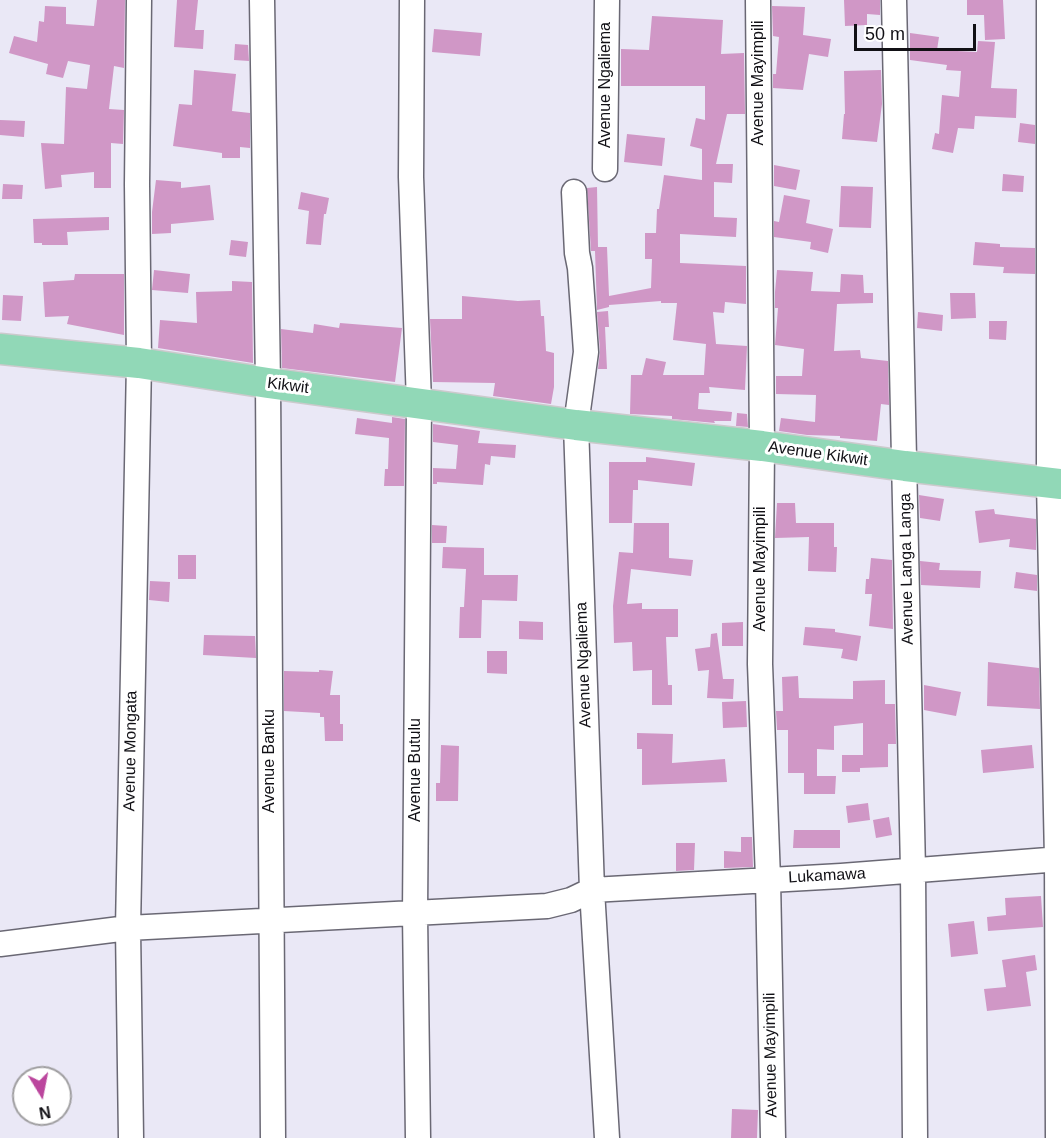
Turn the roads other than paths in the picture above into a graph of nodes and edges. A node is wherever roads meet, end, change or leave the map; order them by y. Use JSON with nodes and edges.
{"nodes":[{"id":1,"x":139,"y":0,"type":"edge"},
{"id":2,"x":262,"y":0,"type":"edge"},
{"id":3,"x":412,"y":0,"type":"edge"},
{"id":4,"x":607,"y":0,"type":"edge"},
{"id":5,"x":758,"y":0,"type":"edge"},
{"id":6,"x":894,"y":0,"type":"edge"},
{"id":7,"x":1048,"y":0,"type":"edge"},
{"id":8,"x":605,"y":169,"type":"dead end"},
{"id":9,"x":574,"y":192,"type":"dead end"},
{"id":10,"x":0,"y":349,"type":"edge"},
{"id":11,"x":139,"y":363,"type":"junction"},
{"id":12,"x":268,"y":383,"type":"junction"},
{"id":13,"x":419,"y":403,"type":"junction"},
{"id":14,"x":576,"y":425,"type":"junction"},
{"id":15,"x":762,"y":446,"type":"junction"},
{"id":16,"x":905,"y":466,"type":"junction"},
{"id":17,"x":1055,"y":483,"type":"edge"},
{"id":18,"x":1059,"y":859,"type":"edge"},
{"id":19,"x":913,"y":870,"type":"junction"},
{"id":20,"x":768,"y":879,"type":"junction"},
{"id":21,"x":592,"y":890,"type":"junction"},
{"id":22,"x":415,"y":914,"type":"junction"},
{"id":23,"x":270,"y":921,"type":"junction"},
{"id":24,"x":128,"y":928,"type":"junction"},
{"id":25,"x":0,"y":944,"type":"edge"},
{"id":26,"x":131,"y":1138,"type":"edge"},
{"id":27,"x":273,"y":1138,"type":"edge"},
{"id":28,"x":418,"y":1138,"type":"edge"},
{"id":29,"x":607,"y":1138,"type":"edge"},
{"id":30,"x":773,"y":1138,"type":"edge"},
{"id":31,"x":915,"y":1138,"type":"edge"},
{"id":32,"x":1058,"y":1138,"type":"edge"}],
"edges":[{"from":1,"to":11,"type":"street","name":"Avenue Mongata"},
{"from":2,"to":12,"type":"street","name":"Avenue Banku"},
{"from":3,"to":13,"type":"street","name":"Avenue Butulu"},
{"from":4,"to":8,"type":"street","name":"Avenue Ngaliema"},
{"from":5,"to":15,"type":"street","name":"Avenue Mayimpili"},
{"from":6,"to":16,"type":"street","name":"Avenue Langa Langa"},
{"from":7,"to":17,"type":"street"},
{"from":9,"to":14,"type":"street","name":"Avenue Ngaliema"},
{"from":10,"to":11,"type":"main road","name":"Kikwit"},
{"from":11,"to":12,"type":"main road","name":"Kikwit"},
{"from":11,"to":24,"type":"street","name":"Avenue Mongata"},
{"from":12,"to":13,"type":"main road","name":"Kikwit"},
{"from":12,"to":23,"type":"street","name":"Avenue Banku"},
{"from":13,"to":14,"type":"main road","name":"Kikwit"},
{"from":13,"to":22,"type":"street","name":"Avenue Butulu"},
{"from":14,"to":15,"type":"main road","name":"Avenue Kikwit"},
{"from":14,"to":21,"type":"street","name":"Avenue Ngaliema"},
{"from":15,"to":16,"type":"main road","name":"Avenue Kikwit"},
{"from":15,"to":20,"type":"street","name":"Avenue Mayimpili"},
{"from":16,"to":17,"type":"main road","name":"Avenue Kikwit"},
{"from":16,"to":19,"type":"street","name":"Avenue Langa Langa"},
{"from":17,"to":18,"type":"street"},
{"from":18,"to":19,"type":"street","name":"Lukamawa"},
{"from":18,"to":32,"type":"street"},
{"from":19,"to":20,"type":"street","name":"Lukamawa"},
{"from":19,"to":31,"type":"street","name":"Avenue Langa Langa"},
{"from":20,"to":21,"type":"street","name":"Lukamawa"},
{"from":20,"to":30,"type":"street","name":"Avenue Mayimpili"},
{"from":21,"to":22,"type":"street","name":"Lukamawa"},
{"from":21,"to":29,"type":"street","name":"Avenue Ngaliema"},
{"from":22,"to":23,"type":"street","name":"Lukamawa"},
{"from":22,"to":28,"type":"street","name":"Avenue Butulu"},
{"from":23,"to":24,"type":"street","name":"Lukamawa"},
{"from":23,"to":27,"type":"street","name":"Avenue Banku"},
{"from":24,"to":25,"type":"street","name":"Lukamawa"},
{"from":24,"to":26,"type":"street","name":"Avenue Mongata"}]}
